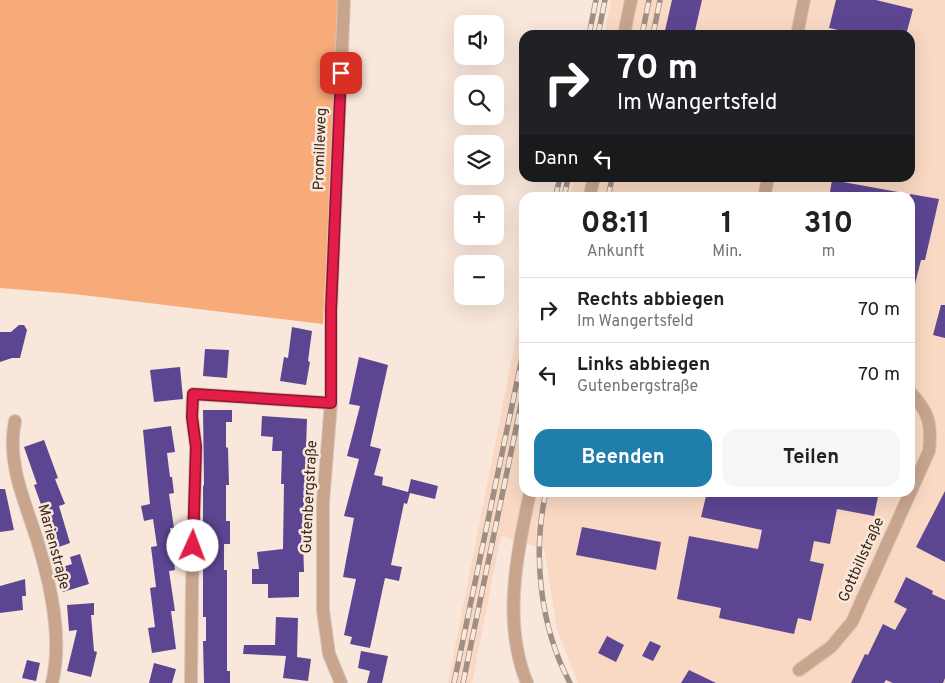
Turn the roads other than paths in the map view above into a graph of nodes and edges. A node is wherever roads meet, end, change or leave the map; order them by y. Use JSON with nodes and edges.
{"nodes":[{"id":1,"x":344,"y":0,"type":"edge"},
{"id":2,"x":631,"y":0,"type":"edge"},
{"id":3,"x":804,"y":0,"type":"edge"},
{"id":4,"x":625,"y":30,"type":"edge"},
{"id":5,"x":798,"y":30,"type":"edge"},
{"id":6,"x":331,"y":310,"type":"joint"},
{"id":7,"x":915,"y":398,"type":"edge"},
{"id":8,"x":331,"y":403,"type":"junction"},
{"id":9,"x":15,"y":421,"type":"dead end"},
{"id":10,"x":915,"y":482,"type":"edge"},
{"id":11,"x":529,"y":497,"type":"edge"},
{"id":12,"x":908,"y":497,"type":"edge"},
{"id":13,"x":799,"y":670,"type":"dead end"},
{"id":14,"x":52,"y":683,"type":"edge"},
{"id":15,"x":190,"y":683,"type":"edge"},
{"id":16,"x":341,"y":683,"type":"edge"},
{"id":17,"x":527,"y":683,"type":"edge"}],
"edges":[{"from":1,"to":6,"type":"street","name":"Promilleweg"},
{"from":2,"to":4,"type":"street"},
{"from":3,"to":5,"type":"street"},
{"from":6,"to":8,"type":"street","name":"Gutenbergstraße"},
{"from":7,"to":10,"type":"street","name":"Gottbillstraße"},
{"from":8,"to":15,"type":"street"},
{"from":8,"to":16,"type":"street","name":"Gutenbergstraße"},
{"from":9,"to":14,"type":"street","name":"Marienstraße"},
{"from":11,"to":17,"type":"street"},
{"from":12,"to":13,"type":"street","name":"Gottbillstraße"}]}
